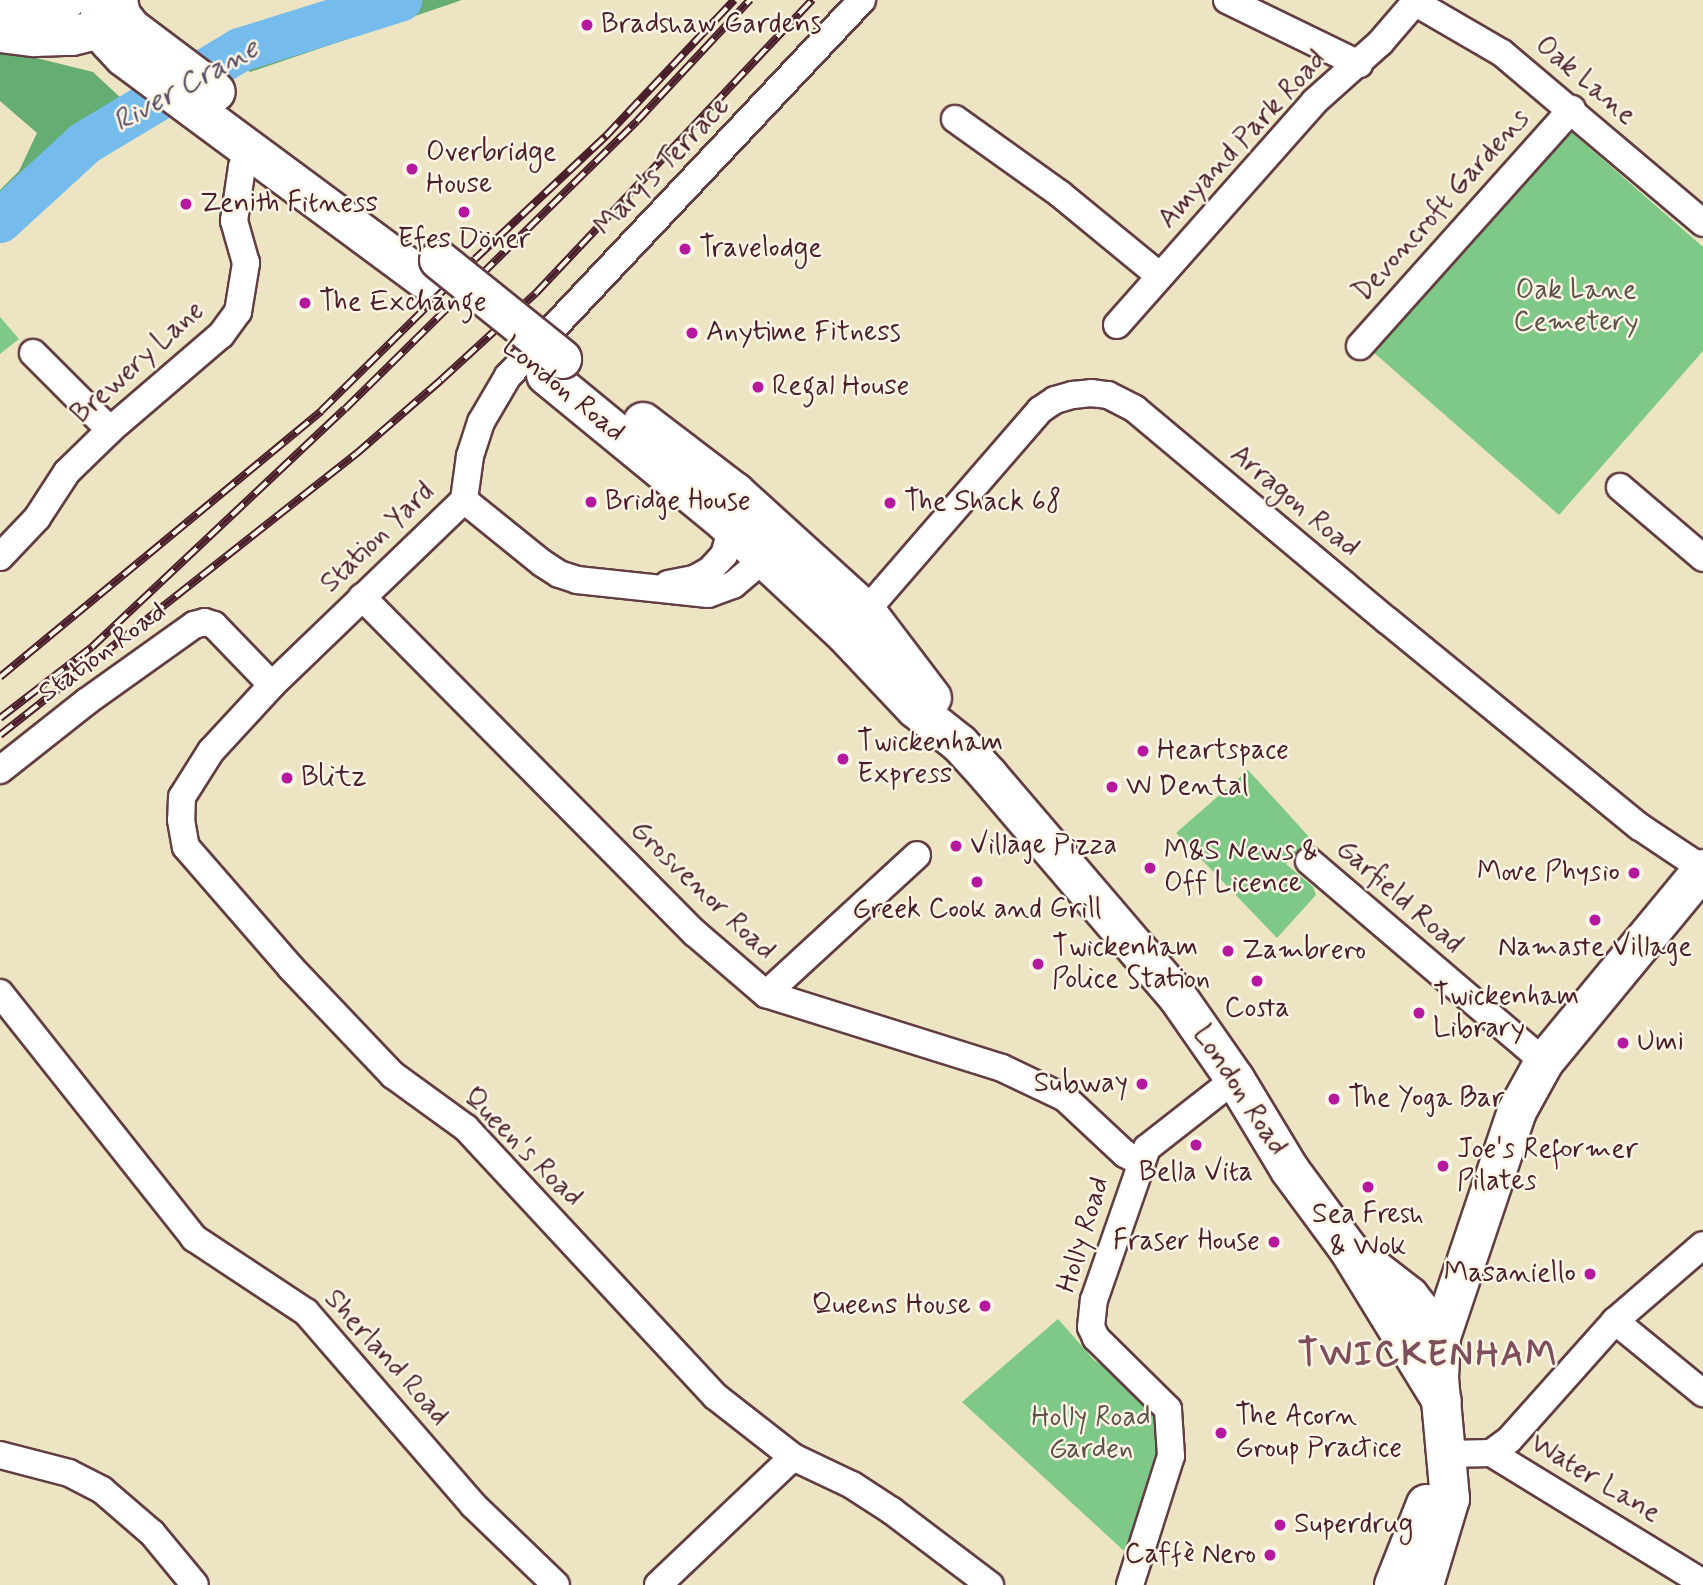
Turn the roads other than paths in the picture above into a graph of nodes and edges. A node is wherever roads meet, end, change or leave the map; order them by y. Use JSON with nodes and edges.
{"nodes":[{"id":1,"x":66,"y":0,"type":"edge"},
{"id":2,"x":862,"y":0,"type":"edge"},
{"id":3,"x":1227,"y":0,"type":"edge"},
{"id":4,"x":1416,"y":1,"type":"edge"},
{"id":5,"x":110,"y":11,"type":"edge"},
{"id":6,"x":0,"y":19,"type":"edge"},
{"id":7,"x":0,"y":33,"type":"edge"},
{"id":8,"x":1359,"y":64,"type":"junction"},
{"id":9,"x":1572,"y":109,"type":"junction"},
{"id":10,"x":955,"y":119,"type":"dead end"},
{"id":11,"x":244,"y":130,"type":"junction"},
{"id":12,"x":1703,"y":223,"type":"edge"},
{"id":13,"x":1160,"y":276,"type":"junction"},
{"id":14,"x":1117,"y":325,"type":"dead end"},
{"id":15,"x":1360,"y":346,"type":"dead end"},
{"id":16,"x":33,"y":352,"type":"dead end"},
{"id":17,"x":554,"y":367,"type":"junction"},
{"id":18,"x":508,"y":376,"type":"joint"},
{"id":19,"x":110,"y":429,"type":"junction"},
{"id":20,"x":1620,"y":487,"type":"dead end"},
{"id":21,"x":464,"y":500,"type":"junction"},
{"id":22,"x":726,"y":523,"type":"junction"},
{"id":23,"x":775,"y":547,"type":"junction"},
{"id":24,"x":0,"y":557,"type":"edge"},
{"id":25,"x":1703,"y":558,"type":"edge"},
{"id":26,"x":655,"y":586,"type":"junction"},
{"id":27,"x":362,"y":597,"type":"junction"},
{"id":28,"x":855,"y":622,"type":"junction"},
{"id":29,"x":272,"y":685,"type":"junction"},
{"id":30,"x":0,"y":770,"type":"edge"},
{"id":31,"x":917,"y":855,"type":"dead end"},
{"id":32,"x":1308,"y":861,"type":"dead end"},
{"id":33,"x":1703,"y":869,"type":"edge"},
{"id":34,"x":0,"y":993,"type":"edge"},
{"id":35,"x":766,"y":994,"type":"junction"},
{"id":36,"x":1544,"y":1062,"type":"junction"},
{"id":37,"x":1235,"y":1079,"type":"junction"},
{"id":38,"x":1140,"y":1162,"type":"junction"},
{"id":39,"x":1703,"y":1245,"type":"edge"},
{"id":40,"x":1349,"y":1250,"type":"junction"},
{"id":41,"x":1615,"y":1321,"type":"junction"},
{"id":42,"x":1441,"y":1337,"type":"junction"},
{"id":43,"x":1703,"y":1393,"type":"edge"},
{"id":44,"x":1442,"y":1401,"type":"junction"},
{"id":45,"x":1491,"y":1453,"type":"junction"},
{"id":46,"x":1448,"y":1454,"type":"junction"},
{"id":47,"x":0,"y":1455,"type":"edge"},
{"id":48,"x":793,"y":1457,"type":"junction"},
{"id":49,"x":1703,"y":1583,"type":"edge"},
{"id":50,"x":195,"y":1585,"type":"edge"},
{"id":51,"x":556,"y":1585,"type":"edge"},
{"id":52,"x":658,"y":1585,"type":"edge"},
{"id":53,"x":990,"y":1585,"type":"edge"},
{"id":54,"x":1130,"y":1585,"type":"edge"},
{"id":55,"x":1394,"y":1585,"type":"edge"},
{"id":56,"x":1424,"y":1585,"type":"edge"}],
"edges":[{"from":1,"to":6,"type":"main road"},
{"from":2,"to":18,"type":"street","name":"Mary's Terrace"},
{"from":3,"to":8,"type":"street"},
{"from":4,"to":8,"type":"street","name":"Amyand Park Road"},
{"from":4,"to":9,"type":"street","name":"Oak Lane"},
{"from":5,"to":7,"type":"main road"},
{"from":5,"to":11,"type":"main road","name":"London Road"},
{"from":8,"to":13,"type":"street","name":"Amyand Park Road"},
{"from":9,"to":12,"type":"street","name":"Oak Lane"},
{"from":9,"to":15,"type":"street","name":"Devoncroft Gardens"},
{"from":10,"to":13,"type":"street"},
{"from":11,"to":17,"type":"main road","name":"London Road","bridge":true},
{"from":11,"to":19,"type":"street","name":"Brewery Lane"},
{"from":13,"to":14,"type":"street","name":"Amyand Park Road"},
{"from":16,"to":19,"type":"street"},
{"from":17,"to":22,"type":"main road","name":"London Road"},
{"from":17,"to":23,"type":"main road","name":"London Road"},
{"from":18,"to":21,"type":"street","name":"Station Yard"},
{"from":19,"to":24,"type":"street","name":"Brewery Lane"},
{"from":20,"to":25,"type":"street"},
{"from":21,"to":26,"type":"street"},
{"from":21,"to":27,"type":"street","name":"Station Yard"},
{"from":22,"to":23,"type":"main road","name":"London Road"},
{"from":22,"to":26,"type":"street"},
{"from":23,"to":26,"type":"street"},
{"from":23,"to":28,"type":"main road","name":"London Road"},
{"from":27,"to":29,"type":"street","name":"Station Yard"},
{"from":27,"to":35,"type":"street","name":"Grosvenor Road"},
{"from":28,"to":33,"type":"street","name":"Arragon Road"},
{"from":28,"to":37,"type":"main road","name":"London Road"},
{"from":29,"to":30,"type":"street","name":"Station Road"},
{"from":29,"to":48,"type":"street","name":"Queen's Road"},
{"from":31,"to":35,"type":"street"},
{"from":32,"to":36,"type":"street","name":"Garfield Road"},
{"from":33,"to":36,"type":"main road"},
{"from":34,"to":51,"type":"street","name":"Sherland Road"},
{"from":35,"to":38,"type":"street","name":"Grosvenor Road"},
{"from":36,"to":42,"type":"main road"},
{"from":37,"to":38,"type":"street","name":"Holly Road"},
{"from":37,"to":40,"type":"main road","name":"London Road"},
{"from":38,"to":54,"type":"street","name":"Holly Road"},
{"from":39,"to":41,"type":"street"},
{"from":40,"to":42,"type":"main road","name":"London Road"},
{"from":40,"to":44,"type":"main road","name":"London Road"},
{"from":41,"to":43,"type":"street"},
{"from":41,"to":45,"type":"street"},
{"from":42,"to":44,"type":"main road","name":"London Road"},
{"from":44,"to":46,"type":"main road","name":"London Road"},
{"from":45,"to":46,"type":"street","name":"Water Lane"},
{"from":45,"to":49,"type":"street","name":"Water Lane"},
{"from":46,"to":55,"type":"main road"},
{"from":46,"to":56,"type":"main road","name":"London Road"},
{"from":47,"to":50,"type":"street"},
{"from":48,"to":52,"type":"street"},
{"from":48,"to":53,"type":"street","name":"Queen's Road"}]}
